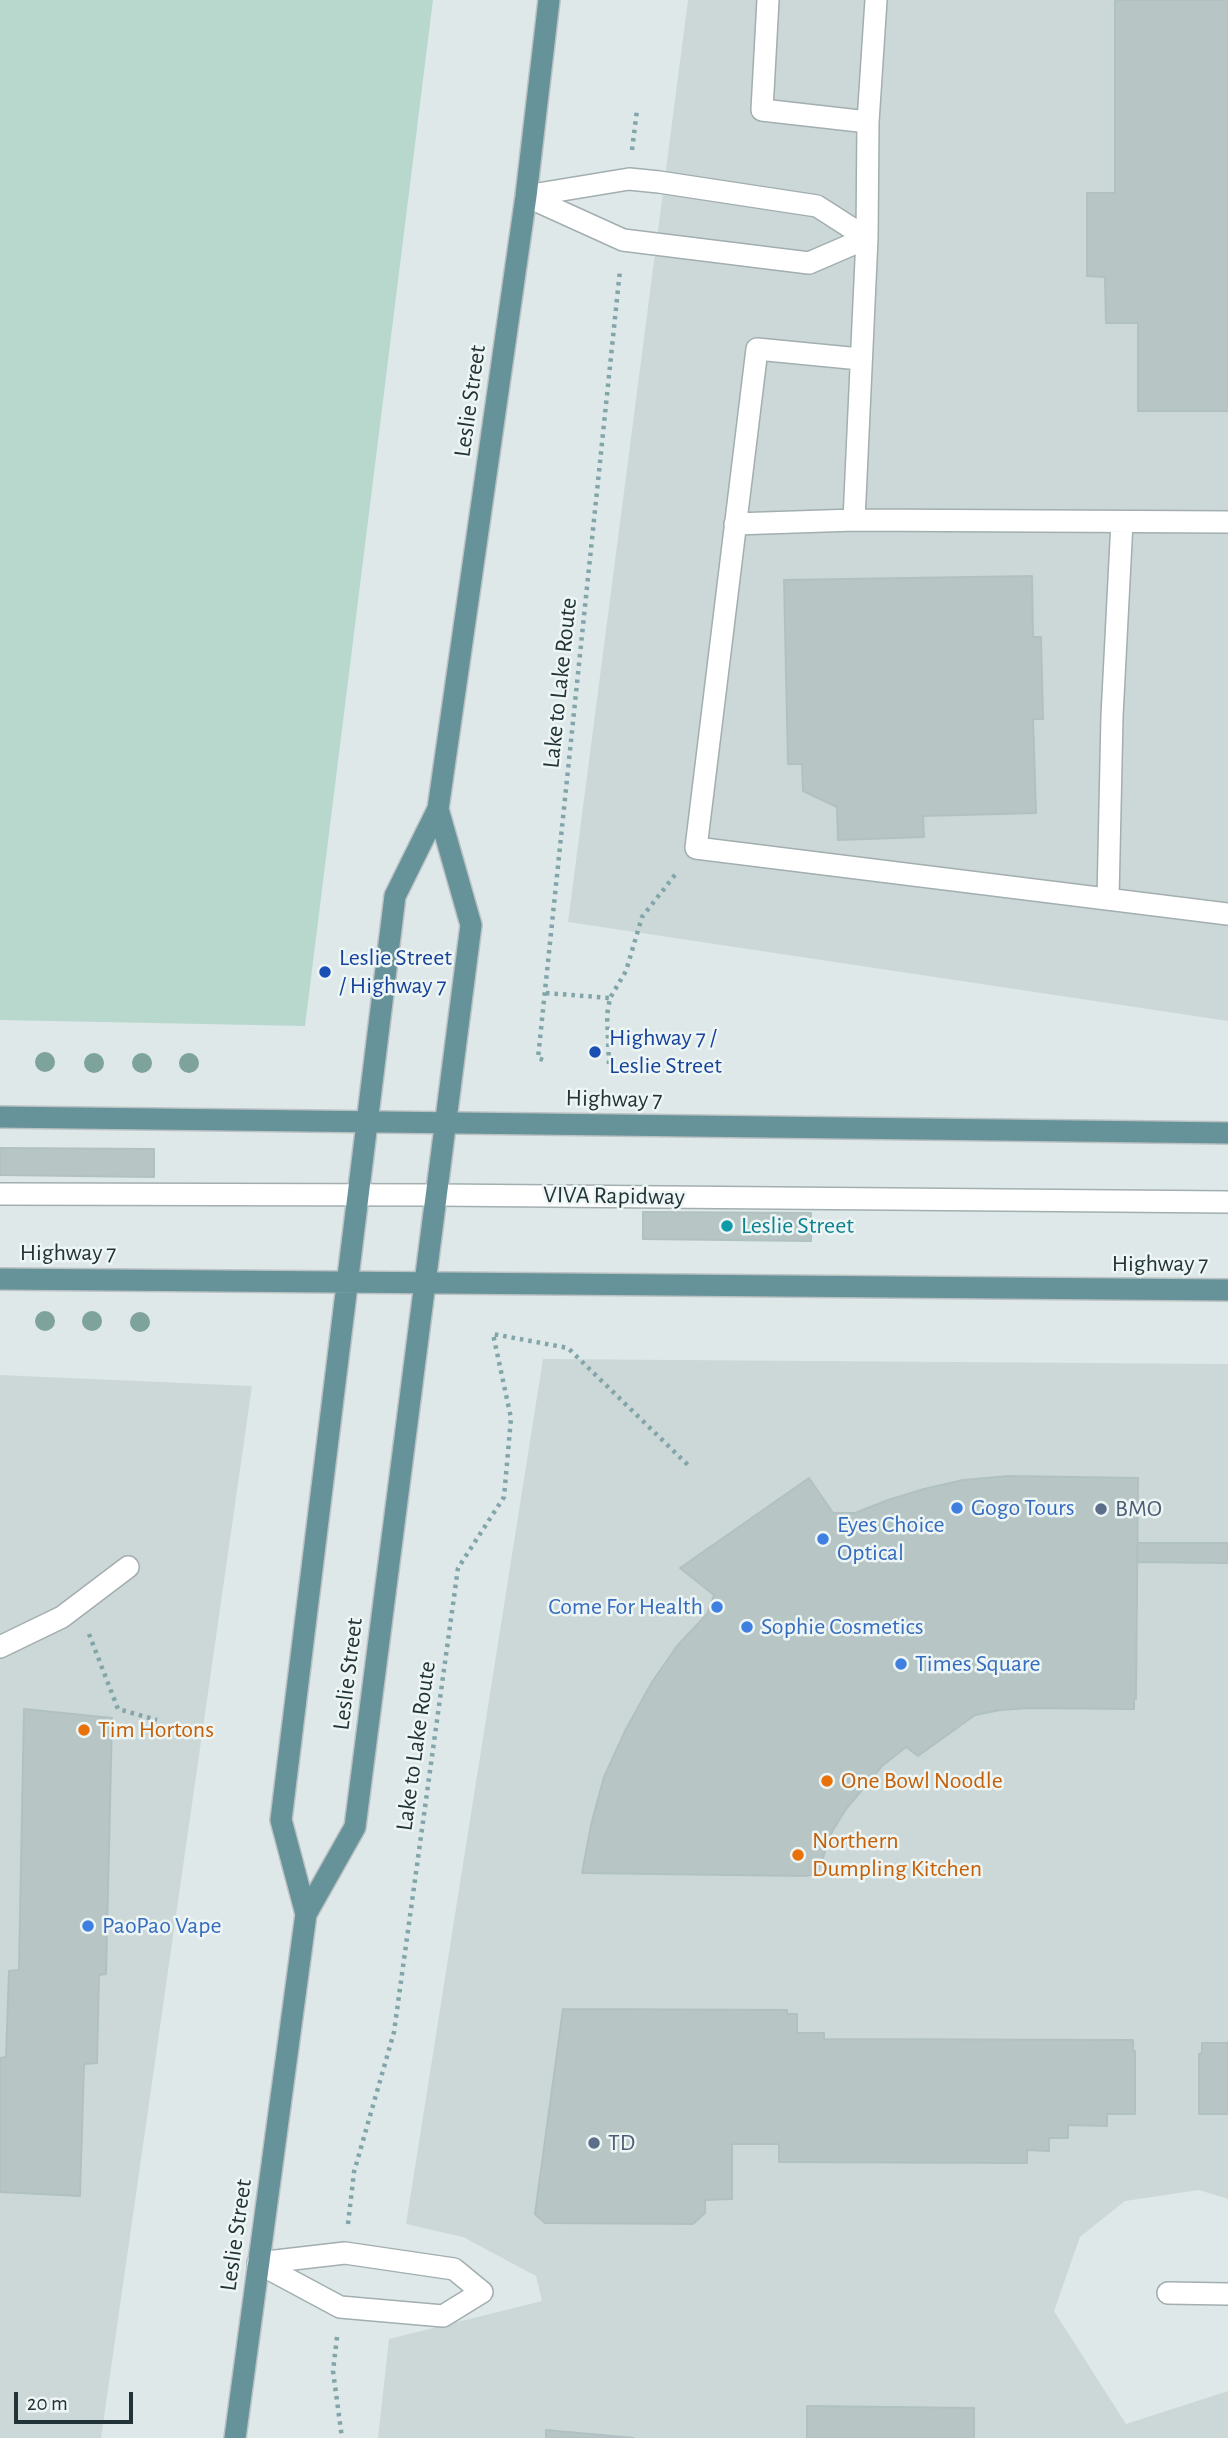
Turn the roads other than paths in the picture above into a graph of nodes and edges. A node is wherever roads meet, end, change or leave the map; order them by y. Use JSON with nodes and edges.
{"nodes":[{"id":1,"x":549,"y":0,"type":"edge"},
{"id":2,"x":768,"y":0,"type":"edge"},
{"id":3,"x":876,"y":0,"type":"edge"},
{"id":4,"x":868,"y":122,"type":"junction"},
{"id":5,"x":526,"y":196,"type":"junction"},
{"id":6,"x":867,"y":238,"type":"junction"},
{"id":7,"x":860,"y":359,"type":"junction"},
{"id":8,"x":854,"y":520,"type":"junction"},
{"id":9,"x":1122,"y":522,"type":"junction"},
{"id":10,"x":1228,"y":522,"type":"edge"},
{"id":11,"x":735,"y":524,"type":"junction"},
{"id":12,"x":438,"y":809,"type":"junction"},
{"id":13,"x":1108,"y":899,"type":"junction"},
{"id":14,"x":1228,"y":914,"type":"edge"},
{"id":15,"x":0,"y":1117,"type":"edge"},
{"id":16,"x":367,"y":1121,"type":"junction"},
{"id":17,"x":446,"y":1123,"type":"junction"},
{"id":18,"x":1228,"y":1133,"type":"edge"},
{"id":19,"x":0,"y":1194,"type":"edge"},
{"id":20,"x":358,"y":1195,"type":"junction"},
{"id":21,"x":436,"y":1195,"type":"junction"},
{"id":22,"x":1228,"y":1202,"type":"edge"},
{"id":23,"x":0,"y":1279,"type":"edge"},
{"id":24,"x":347,"y":1282,"type":"junction"},
{"id":25,"x":425,"y":1283,"type":"junction"},
{"id":26,"x":1228,"y":1290,"type":"edge"},
{"id":27,"x":128,"y":1567,"type":"dead end"},
{"id":28,"x":0,"y":1647,"type":"edge"},
{"id":29,"x":306,"y":1914,"type":"junction"},
{"id":30,"x":258,"y":2263,"type":"junction"},
{"id":31,"x":1168,"y":2293,"type":"dead end"},
{"id":32,"x":1228,"y":2294,"type":"edge"},
{"id":33,"x":235,"y":2438,"type":"edge"}],
"edges":[{"from":1,"to":5,"type":"main road","name":"Leslie Street"},
{"from":2,"to":4,"type":"street"},
{"from":3,"to":4,"type":"street"},
{"from":4,"to":6,"type":"street"},
{"from":5,"to":6,"type":"street"},
{"from":5,"to":6,"type":"street"},
{"from":5,"to":12,"type":"main road","name":"Leslie Street"},
{"from":6,"to":7,"type":"street"},
{"from":7,"to":8,"type":"street"},
{"from":7,"to":11,"type":"street"},
{"from":8,"to":9,"type":"street"},
{"from":8,"to":11,"type":"street"},
{"from":9,"to":10,"type":"street"},
{"from":9,"to":13,"type":"street"},
{"from":11,"to":13,"type":"street"},
{"from":12,"to":16,"type":"main road","name":"Leslie Street"},
{"from":12,"to":17,"type":"main road","name":"Leslie Street"},
{"from":13,"to":14,"type":"street"},
{"from":15,"to":16,"type":"main road","name":"Highway 7"},
{"from":16,"to":17,"type":"main road","name":"Highway 7"},
{"from":16,"to":20,"type":"main road","name":"Leslie Street"},
{"from":17,"to":18,"type":"main road","name":"Highway 7"},
{"from":17,"to":21,"type":"main road","name":"Leslie Street"},
{"from":19,"to":20,"type":"street","name":"VIVA Rapidway"},
{"from":20,"to":21,"type":"street","name":"VIVA Rapidway"},
{"from":20,"to":24,"type":"main road","name":"Leslie Street"},
{"from":21,"to":22,"type":"street","name":"VIVA Rapidway"},
{"from":21,"to":25,"type":"main road","name":"Leslie Street"},
{"from":23,"to":24,"type":"main road","name":"Highway 7"},
{"from":24,"to":25,"type":"main road","name":"Highway 7"},
{"from":24,"to":29,"type":"main road","name":"Leslie Street"},
{"from":25,"to":26,"type":"main road","name":"Highway 7"},
{"from":25,"to":29,"type":"main road","name":"Leslie Street"},
{"from":27,"to":28,"type":"street"},
{"from":29,"to":30,"type":"main road","name":"Leslie Street"},
{"from":30,"to":30,"type":"street"},
{"from":30,"to":33,"type":"main road","name":"Leslie Street"},
{"from":31,"to":32,"type":"street"}]}
